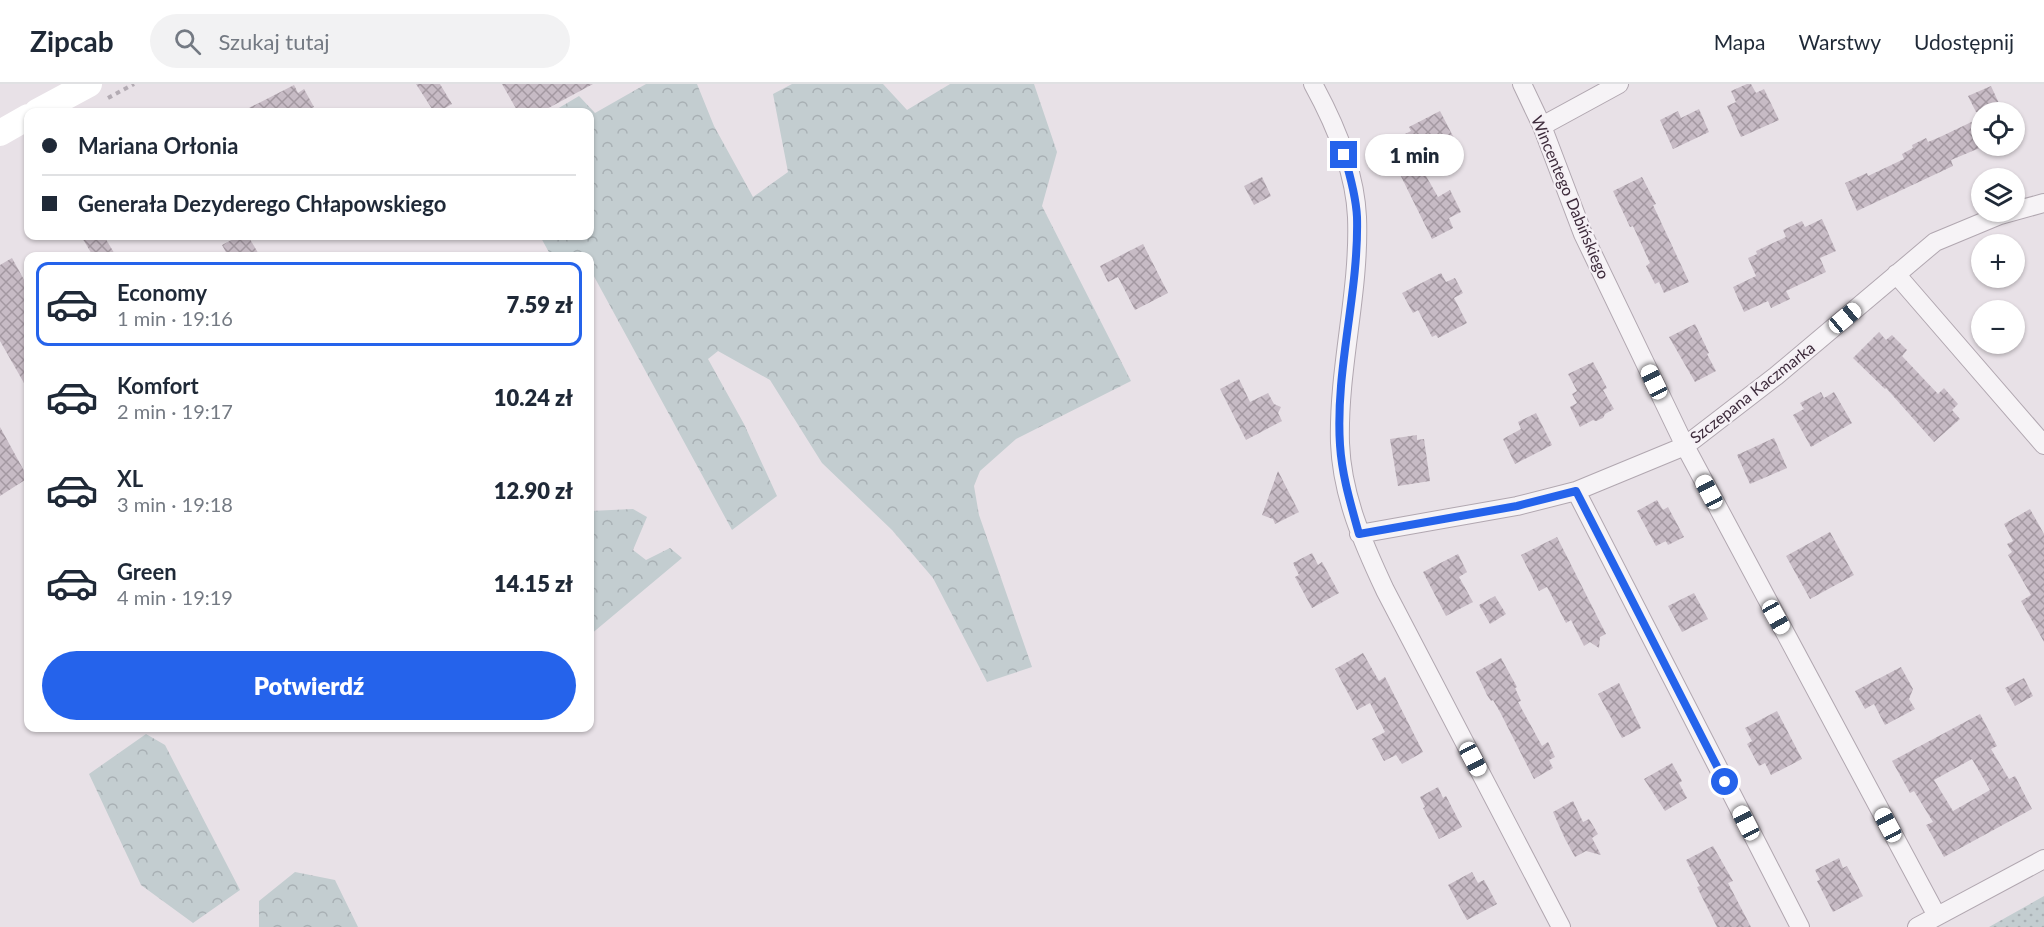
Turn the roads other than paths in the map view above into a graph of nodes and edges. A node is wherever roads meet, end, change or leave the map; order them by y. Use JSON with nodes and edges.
{"nodes":[{"id":1,"x":89,"y":84,"type":"edge"},
{"id":2,"x":1313,"y":84,"type":"edge"},
{"id":3,"x":1522,"y":84,"type":"edge"},
{"id":4,"x":1619,"y":84,"type":"edge"},
{"id":5,"x":44,"y":108,"type":"edge"},
{"id":6,"x":24,"y":119,"type":"edge"},
{"id":7,"x":1542,"y":126,"type":"junction"},
{"id":8,"x":0,"y":133,"type":"edge"},
{"id":9,"x":2044,"y":203,"type":"edge"},
{"id":10,"x":1896,"y":274,"type":"junction"},
{"id":11,"x":2044,"y":445,"type":"edge"},
{"id":12,"x":1685,"y":446,"type":"junction"},
{"id":13,"x":1576,"y":491,"type":"junction"},
{"id":14,"x":1359,"y":534,"type":"junction"},
{"id":15,"x":2044,"y":859,"type":"edge"},
{"id":16,"x":1937,"y":916,"type":"junction"},
{"id":17,"x":1561,"y":927,"type":"edge"},
{"id":18,"x":1800,"y":927,"type":"edge"},
{"id":19,"x":1917,"y":927,"type":"edge"}],
"edges":[{"from":1,"to":5,"type":"street"},
{"from":2,"to":14,"type":"street"},
{"from":3,"to":7,"type":"street","name":"Wincentego Dabińskiego"},
{"from":4,"to":7,"type":"street"},
{"from":6,"to":8,"type":"street"},
{"from":7,"to":12,"type":"street","name":"Wincentego Dabińskiego"},
{"from":9,"to":10,"type":"street","name":"Szczepana Kaczmarka"},
{"from":10,"to":11,"type":"street"},
{"from":10,"to":12,"type":"street","name":"Szczepana Kaczmarka"},
{"from":12,"to":13,"type":"street","name":"Szczepana Kaczmarka"},
{"from":12,"to":16,"type":"street","name":"Wincentego Dabińskiego"},
{"from":13,"to":14,"type":"street","name":"Szczepana Kaczmarka"},
{"from":13,"to":18,"type":"street"},
{"from":14,"to":17,"type":"street"},
{"from":15,"to":16,"type":"street"},
{"from":16,"to":19,"type":"street"}]}
